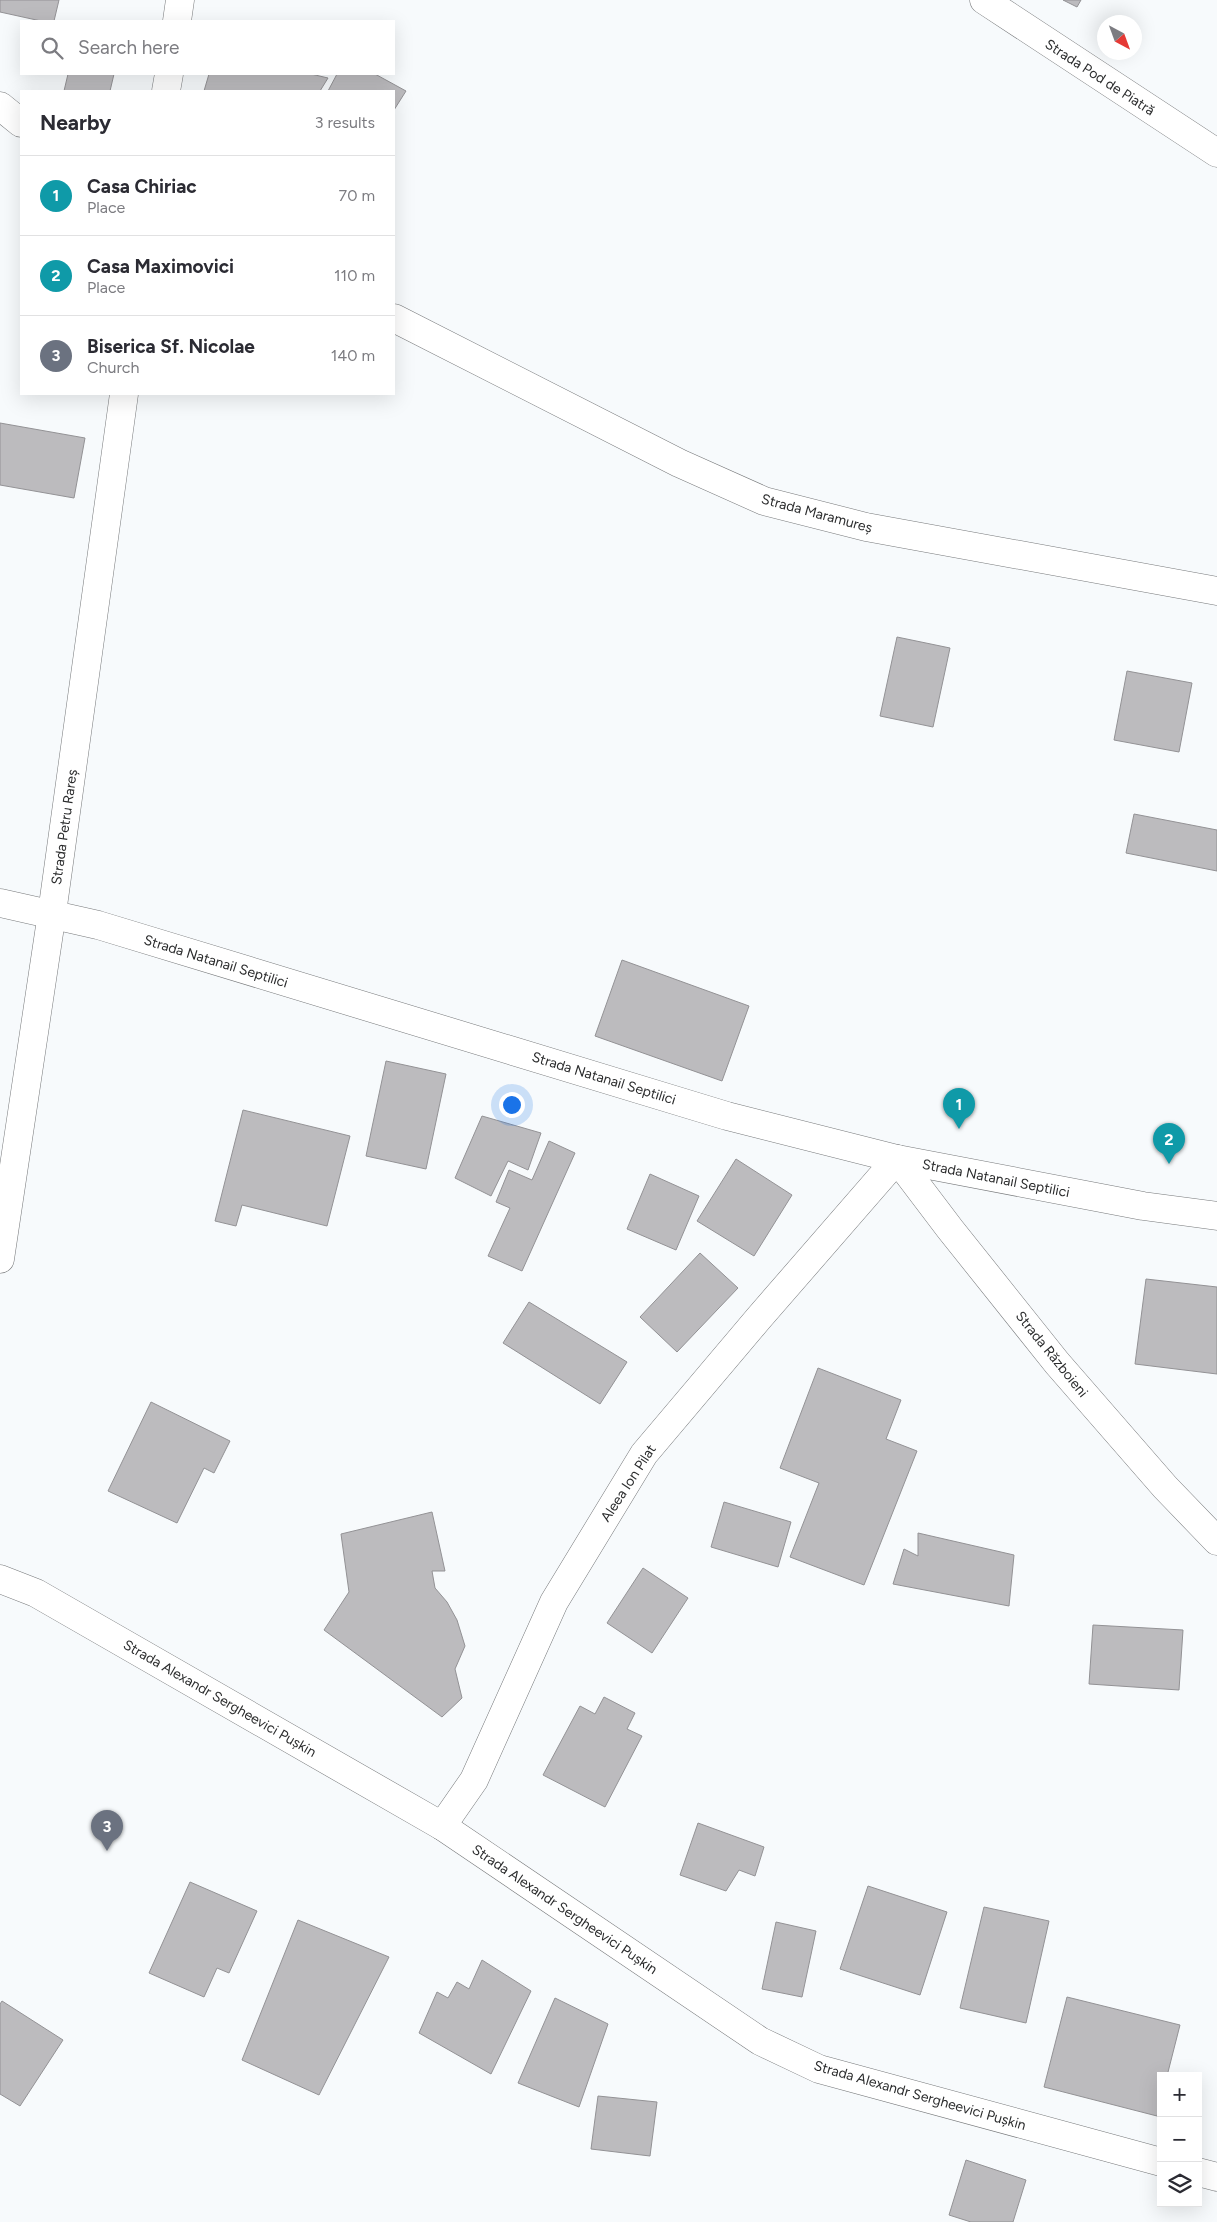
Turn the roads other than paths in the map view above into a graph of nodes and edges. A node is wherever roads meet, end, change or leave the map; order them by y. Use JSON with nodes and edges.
{"nodes":[{"id":1,"x":180,"y":0,"type":"edge"},
{"id":2,"x":984,"y":0,"type":"edge"},
{"id":3,"x":177,"y":20,"type":"edge"},
{"id":4,"x":169,"y":75,"type":"edge"},
{"id":5,"x":166,"y":90,"type":"edge"},
{"id":6,"x":0,"y":106,"type":"edge"},
{"id":7,"x":20,"y":122,"type":"edge"},
{"id":8,"x":1217,"y":153,"type":"edge"},
{"id":9,"x":395,"y":319,"type":"edge"},
{"id":10,"x":124,"y":395,"type":"edge"},
{"id":11,"x":1217,"y":590,"type":"edge"},
{"id":12,"x":0,"y":903,"type":"edge"},
{"id":13,"x":52,"y":914,"type":"junction"},
{"id":14,"x":897,"y":1159,"type":"junction"},
{"id":15,"x":1217,"y":1216,"type":"edge"},
{"id":16,"x":0,"y":1259,"type":"edge"},
{"id":17,"x":1217,"y":1541,"type":"edge"},
{"id":18,"x":0,"y":1579,"type":"edge"},
{"id":19,"x":442,"y":1826,"type":"junction"},
{"id":20,"x":1157,"y":2161,"type":"edge"},
{"id":21,"x":1202,"y":2173,"type":"edge"},
{"id":22,"x":1217,"y":2177,"type":"edge"}],
"edges":[{"from":1,"to":3,"type":"street"},
{"from":2,"to":8,"type":"street","name":"Strada Pod de Piatră"},
{"from":4,"to":5,"type":"street"},
{"from":6,"to":7,"type":"street"},
{"from":9,"to":11,"type":"street","name":"Strada Maramureș"},
{"from":10,"to":13,"type":"street","name":"Strada Petru Rareș"},
{"from":12,"to":13,"type":"street","name":"Strada Natanail Septilici"},
{"from":13,"to":14,"type":"street","name":"Strada Natanail Septilici"},
{"from":13,"to":16,"type":"street","name":"Strada Petru Rareș"},
{"from":14,"to":15,"type":"street","name":"Strada Natanail Septilici"},
{"from":14,"to":17,"type":"street","name":"Strada Războieni"},
{"from":14,"to":19,"type":"street","name":"Aleea Ion Pilat"},
{"from":18,"to":19,"type":"street","name":"Strada Alexandr Sergheevici Pușkin"},
{"from":19,"to":20,"type":"street","name":"Strada Alexandr Sergheevici Pușkin"},
{"from":21,"to":22,"type":"street"}]}
